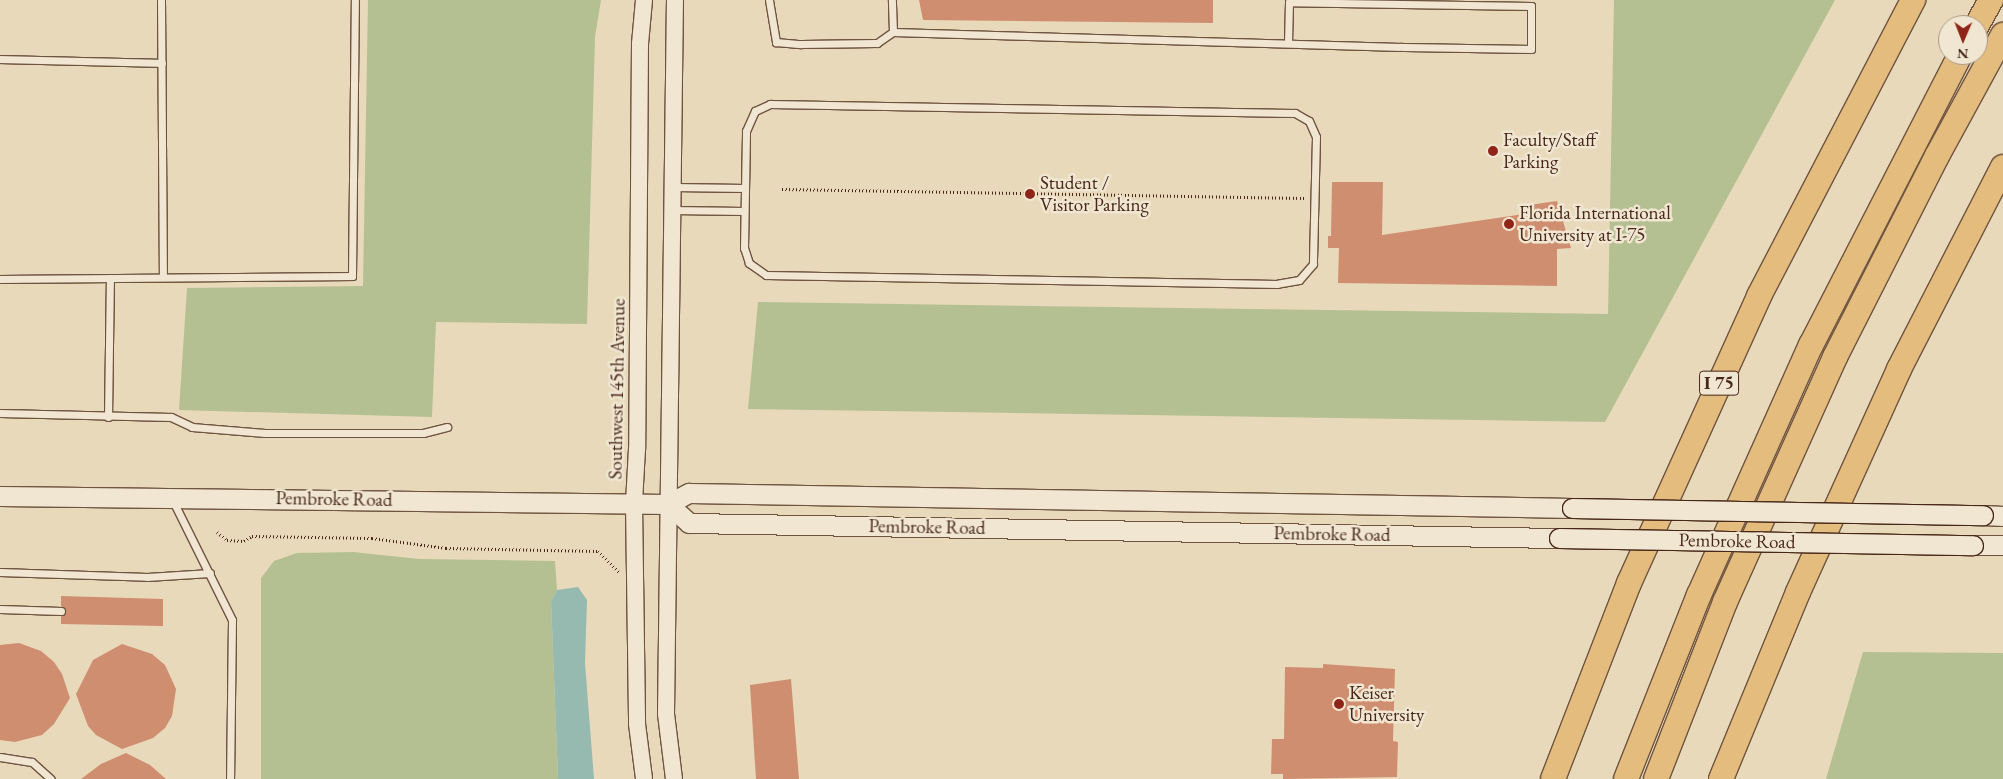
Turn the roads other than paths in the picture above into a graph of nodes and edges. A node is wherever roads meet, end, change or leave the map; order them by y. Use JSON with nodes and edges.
{"nodes":[{"id":1,"x":161,"y":0,"type":"edge"},
{"id":2,"x":355,"y":0,"type":"edge"},
{"id":3,"x":644,"y":0,"type":"edge"},
{"id":4,"x":675,"y":0,"type":"edge"},
{"id":5,"x":769,"y":0,"type":"edge"},
{"id":6,"x":892,"y":0,"type":"edge"},
{"id":7,"x":1913,"y":0,"type":"edge"},
{"id":8,"x":1991,"y":0,"type":"edge"},
{"id":9,"x":1983,"y":15,"type":"edge"},
{"id":10,"x":893,"y":32,"type":"junction"},
{"id":11,"x":2003,"y":35,"type":"edge"},
{"id":12,"x":1288,"y":42,"type":"junction"},
{"id":13,"x":0,"y":59,"type":"edge"},
{"id":14,"x":162,"y":63,"type":"junction"},
{"id":15,"x":1955,"y":65,"type":"edge"},
{"id":16,"x":2003,"y":167,"type":"edge"},
{"id":17,"x":671,"y":187,"type":"junction"},
{"id":18,"x":745,"y":188,"type":"junction"},
{"id":19,"x":671,"y":210,"type":"junction"},
{"id":20,"x":744,"y":211,"type":"junction"},
{"id":21,"x":163,"y":277,"type":"junction"},
{"id":22,"x":0,"y":278,"type":"edge"},
{"id":23,"x":110,"y":278,"type":"junction"},
{"id":24,"x":0,"y":413,"type":"edge"},
{"id":25,"x":108,"y":416,"type":"junction"},
{"id":26,"x":447,"y":427,"type":"dead end"},
{"id":27,"x":0,"y":496,"type":"edge"},
{"id":28,"x":171,"y":497,"type":"junction"},
{"id":29,"x":634,"y":503,"type":"junction"},
{"id":30,"x":668,"y":504,"type":"junction"},
{"id":31,"x":2003,"y":516,"type":"edge"},
{"id":32,"x":2003,"y":545,"type":"edge"},
{"id":33,"x":0,"y":572,"type":"edge"},
{"id":34,"x":210,"y":573,"type":"junction"},
{"id":35,"x":0,"y":609,"type":"edge"},
{"id":36,"x":61,"y":611,"type":"dead end"},
{"id":37,"x":0,"y":758,"type":"edge"},
{"id":38,"x":51,"y":779,"type":"edge"},
{"id":39,"x":230,"y":779,"type":"edge"},
{"id":40,"x":644,"y":779,"type":"edge"},
{"id":41,"x":674,"y":779,"type":"edge"},
{"id":42,"x":1553,"y":779,"type":"edge"},
{"id":43,"x":1626,"y":779,"type":"edge"},
{"id":44,"x":1656,"y":779,"type":"edge"},
{"id":45,"x":1721,"y":779,"type":"edge"}],
"edges":[{"from":1,"to":14,"type":"lane"},
{"from":2,"to":21,"type":"lane"},
{"from":3,"to":29,"type":"street","name":"Southwest 145th Avenue"},
{"from":4,"to":17,"type":"street"},
{"from":5,"to":10,"type":"lane"},
{"from":6,"to":10,"type":"lane"},
{"from":7,"to":42,"type":"highway","number":"I 75"},
{"from":8,"to":9,"type":"highway"},
{"from":10,"to":12,"type":"lane"},
{"from":11,"to":44,"type":"highway"},
{"from":12,"to":12,"type":"lane"},
{"from":13,"to":14,"type":"lane"},
{"from":14,"to":21,"type":"lane"},
{"from":15,"to":43,"type":"highway"},
{"from":16,"to":45,"type":"highway"},
{"from":17,"to":18,"type":"lane"},
{"from":17,"to":19,"type":"street"},
{"from":18,"to":20,"type":"lane"},
{"from":18,"to":20,"type":"lane"},
{"from":19,"to":20,"type":"lane"},
{"from":19,"to":30,"type":"street"},
{"from":21,"to":23,"type":"lane"},
{"from":22,"to":23,"type":"lane"},
{"from":23,"to":25,"type":"lane"},
{"from":24,"to":25,"type":"lane"},
{"from":25,"to":26,"type":"lane"},
{"from":27,"to":28,"type":"main road","name":"Pembroke Road"},
{"from":28,"to":29,"type":"main road","name":"Pembroke Road"},
{"from":28,"to":34,"type":"lane"},
{"from":29,"to":30,"type":"main road","name":"Pembroke Road"},
{"from":29,"to":40,"type":"street","name":"Southwest 145th Avenue"},
{"from":30,"to":31,"type":"main road","name":"Pembroke Road","bridge":true},
{"from":30,"to":32,"type":"main road","name":"Pembroke Road","bridge":true},
{"from":30,"to":41,"type":"street"},
{"from":33,"to":34,"type":"lane"},
{"from":34,"to":39,"type":"lane"},
{"from":35,"to":36,"type":"lane"},
{"from":37,"to":38,"type":"lane"}]}
